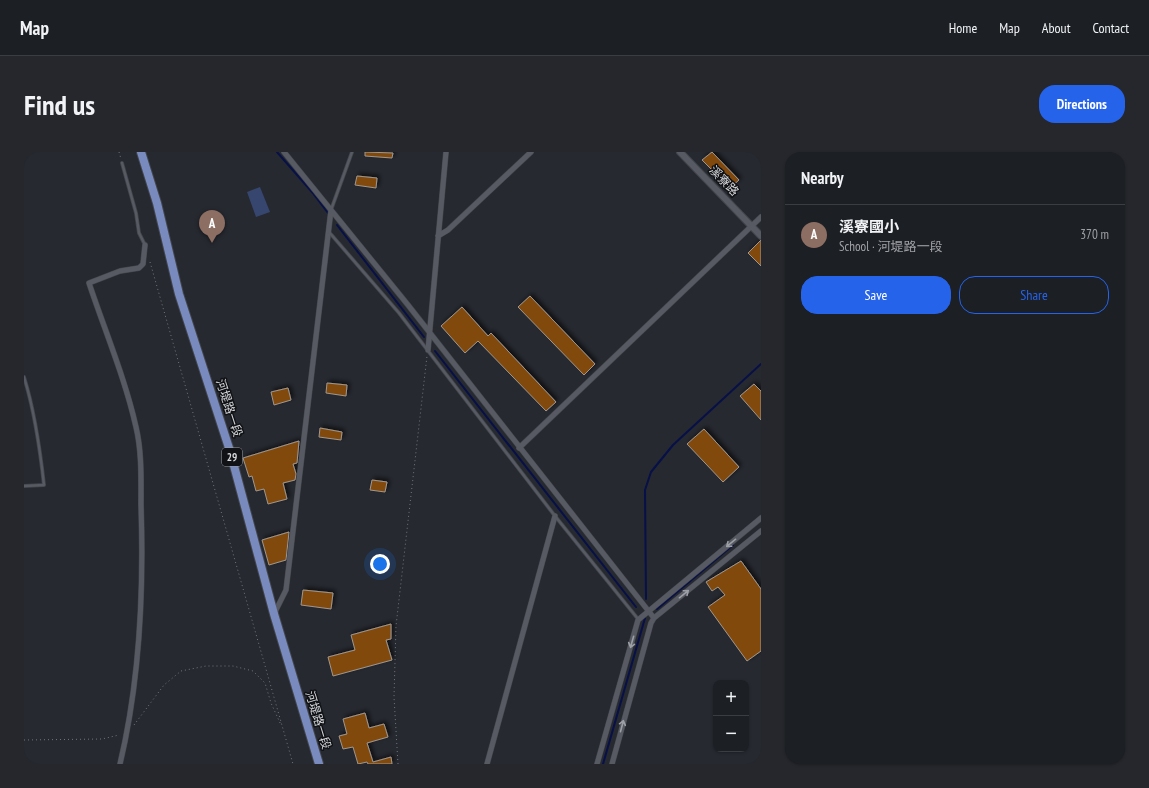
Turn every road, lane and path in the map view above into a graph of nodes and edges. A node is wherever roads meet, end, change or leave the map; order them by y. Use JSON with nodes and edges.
{"nodes":[{"id":1,"x":119,"y":152,"type":"edge"},
{"id":2,"x":141,"y":152,"type":"edge"},
{"id":3,"x":284,"y":152,"type":"edge"},
{"id":4,"x":352,"y":152,"type":"edge"},
{"id":5,"x":446,"y":152,"type":"edge"},
{"id":6,"x":531,"y":152,"type":"edge"},
{"id":7,"x":680,"y":152,"type":"edge"},
{"id":8,"x":122,"y":163,"type":"joint"},
{"id":9,"x":331,"y":210,"type":"junction"},
{"id":10,"x":761,"y":217,"type":"edge"},
{"id":11,"x":751,"y":226,"type":"junction"},
{"id":12,"x":328,"y":230,"type":"junction"},
{"id":13,"x":438,"y":236,"type":"junction"},
{"id":14,"x":761,"y":236,"type":"edge"},
{"id":15,"x":145,"y":245,"type":"joint"},
{"id":16,"x":148,"y":258,"type":"dead end"},
{"id":17,"x":430,"y":334,"type":"junction"},
{"id":18,"x":428,"y":350,"type":"junction"},
{"id":19,"x":24,"y":377,"type":"edge"},
{"id":20,"x":519,"y":448,"type":"junction"},
{"id":21,"x":24,"y":486,"type":"edge"},
{"id":22,"x":555,"y":516,"type":"junction"},
{"id":23,"x":761,"y":518,"type":"edge"},
{"id":24,"x":761,"y":531,"type":"edge"},
{"id":25,"x":648,"y":611,"type":"junction"},
{"id":26,"x":274,"y":614,"type":"junction"},
{"id":27,"x":654,"y":618,"type":"junction"},
{"id":28,"x":638,"y":620,"type":"junction"},
{"id":29,"x":283,"y":730,"type":"junction"},
{"id":30,"x":127,"y":733,"type":"junction"},
{"id":31,"x":24,"y":740,"type":"edge"},
{"id":32,"x":120,"y":764,"type":"edge"},
{"id":33,"x":293,"y":764,"type":"edge"},
{"id":34,"x":319,"y":764,"type":"edge"},
{"id":35,"x":398,"y":764,"type":"edge"},
{"id":36,"x":487,"y":764,"type":"edge"},
{"id":37,"x":597,"y":764,"type":"edge"},
{"id":38,"x":612,"y":764,"type":"edge"}],
"edges":[{"from":1,"to":8,"type":"path"},
{"from":2,"to":26,"type":"main road","name":"河堤路一段","number":"29"},
{"from":3,"to":9,"type":"street"},
{"from":4,"to":9,"type":"lane"},
{"from":5,"to":13,"type":"street"},
{"from":6,"to":13,"type":"street"},
{"from":7,"to":11,"type":"street","name":"溪寮路"},
{"from":8,"to":15,"type":"lane"},
{"from":9,"to":12,"type":"street"},
{"from":9,"to":17,"type":"street"},
{"from":10,"to":11,"type":"street"},
{"from":11,"to":14,"type":"street","name":"溪寮路"},
{"from":11,"to":20,"type":"street"},
{"from":12,"to":18,"type":"lane"},
{"from":12,"to":26,"type":"street"},
{"from":13,"to":17,"type":"street"},
{"from":15,"to":30,"type":"street"},
{"from":16,"to":29,"type":"path"},
{"from":17,"to":18,"type":"street"},
{"from":17,"to":20,"type":"street"},
{"from":18,"to":22,"type":"lane"},
{"from":18,"to":35,"type":"path"},
{"from":19,"to":21,"type":"lane"},
{"from":20,"to":25,"type":"street"},
{"from":22,"to":28,"type":"lane"},
{"from":22,"to":36,"type":"street"},
{"from":23,"to":25,"type":"street","one_way":true},
{"from":27,"to":24,"type":"street","one_way":true},
{"from":25,"to":27,"type":"street"},
{"from":25,"to":28,"type":"street"},
{"from":26,"to":34,"type":"main road","name":"河堤路一段","number":"29"},
{"from":38,"to":27,"type":"street","one_way":true},
{"from":28,"to":37,"type":"street","one_way":true},
{"from":29,"to":30,"type":"path"},
{"from":29,"to":33,"type":"path"},
{"from":30,"to":31,"type":"path"},
{"from":30,"to":32,"type":"street"}]}
